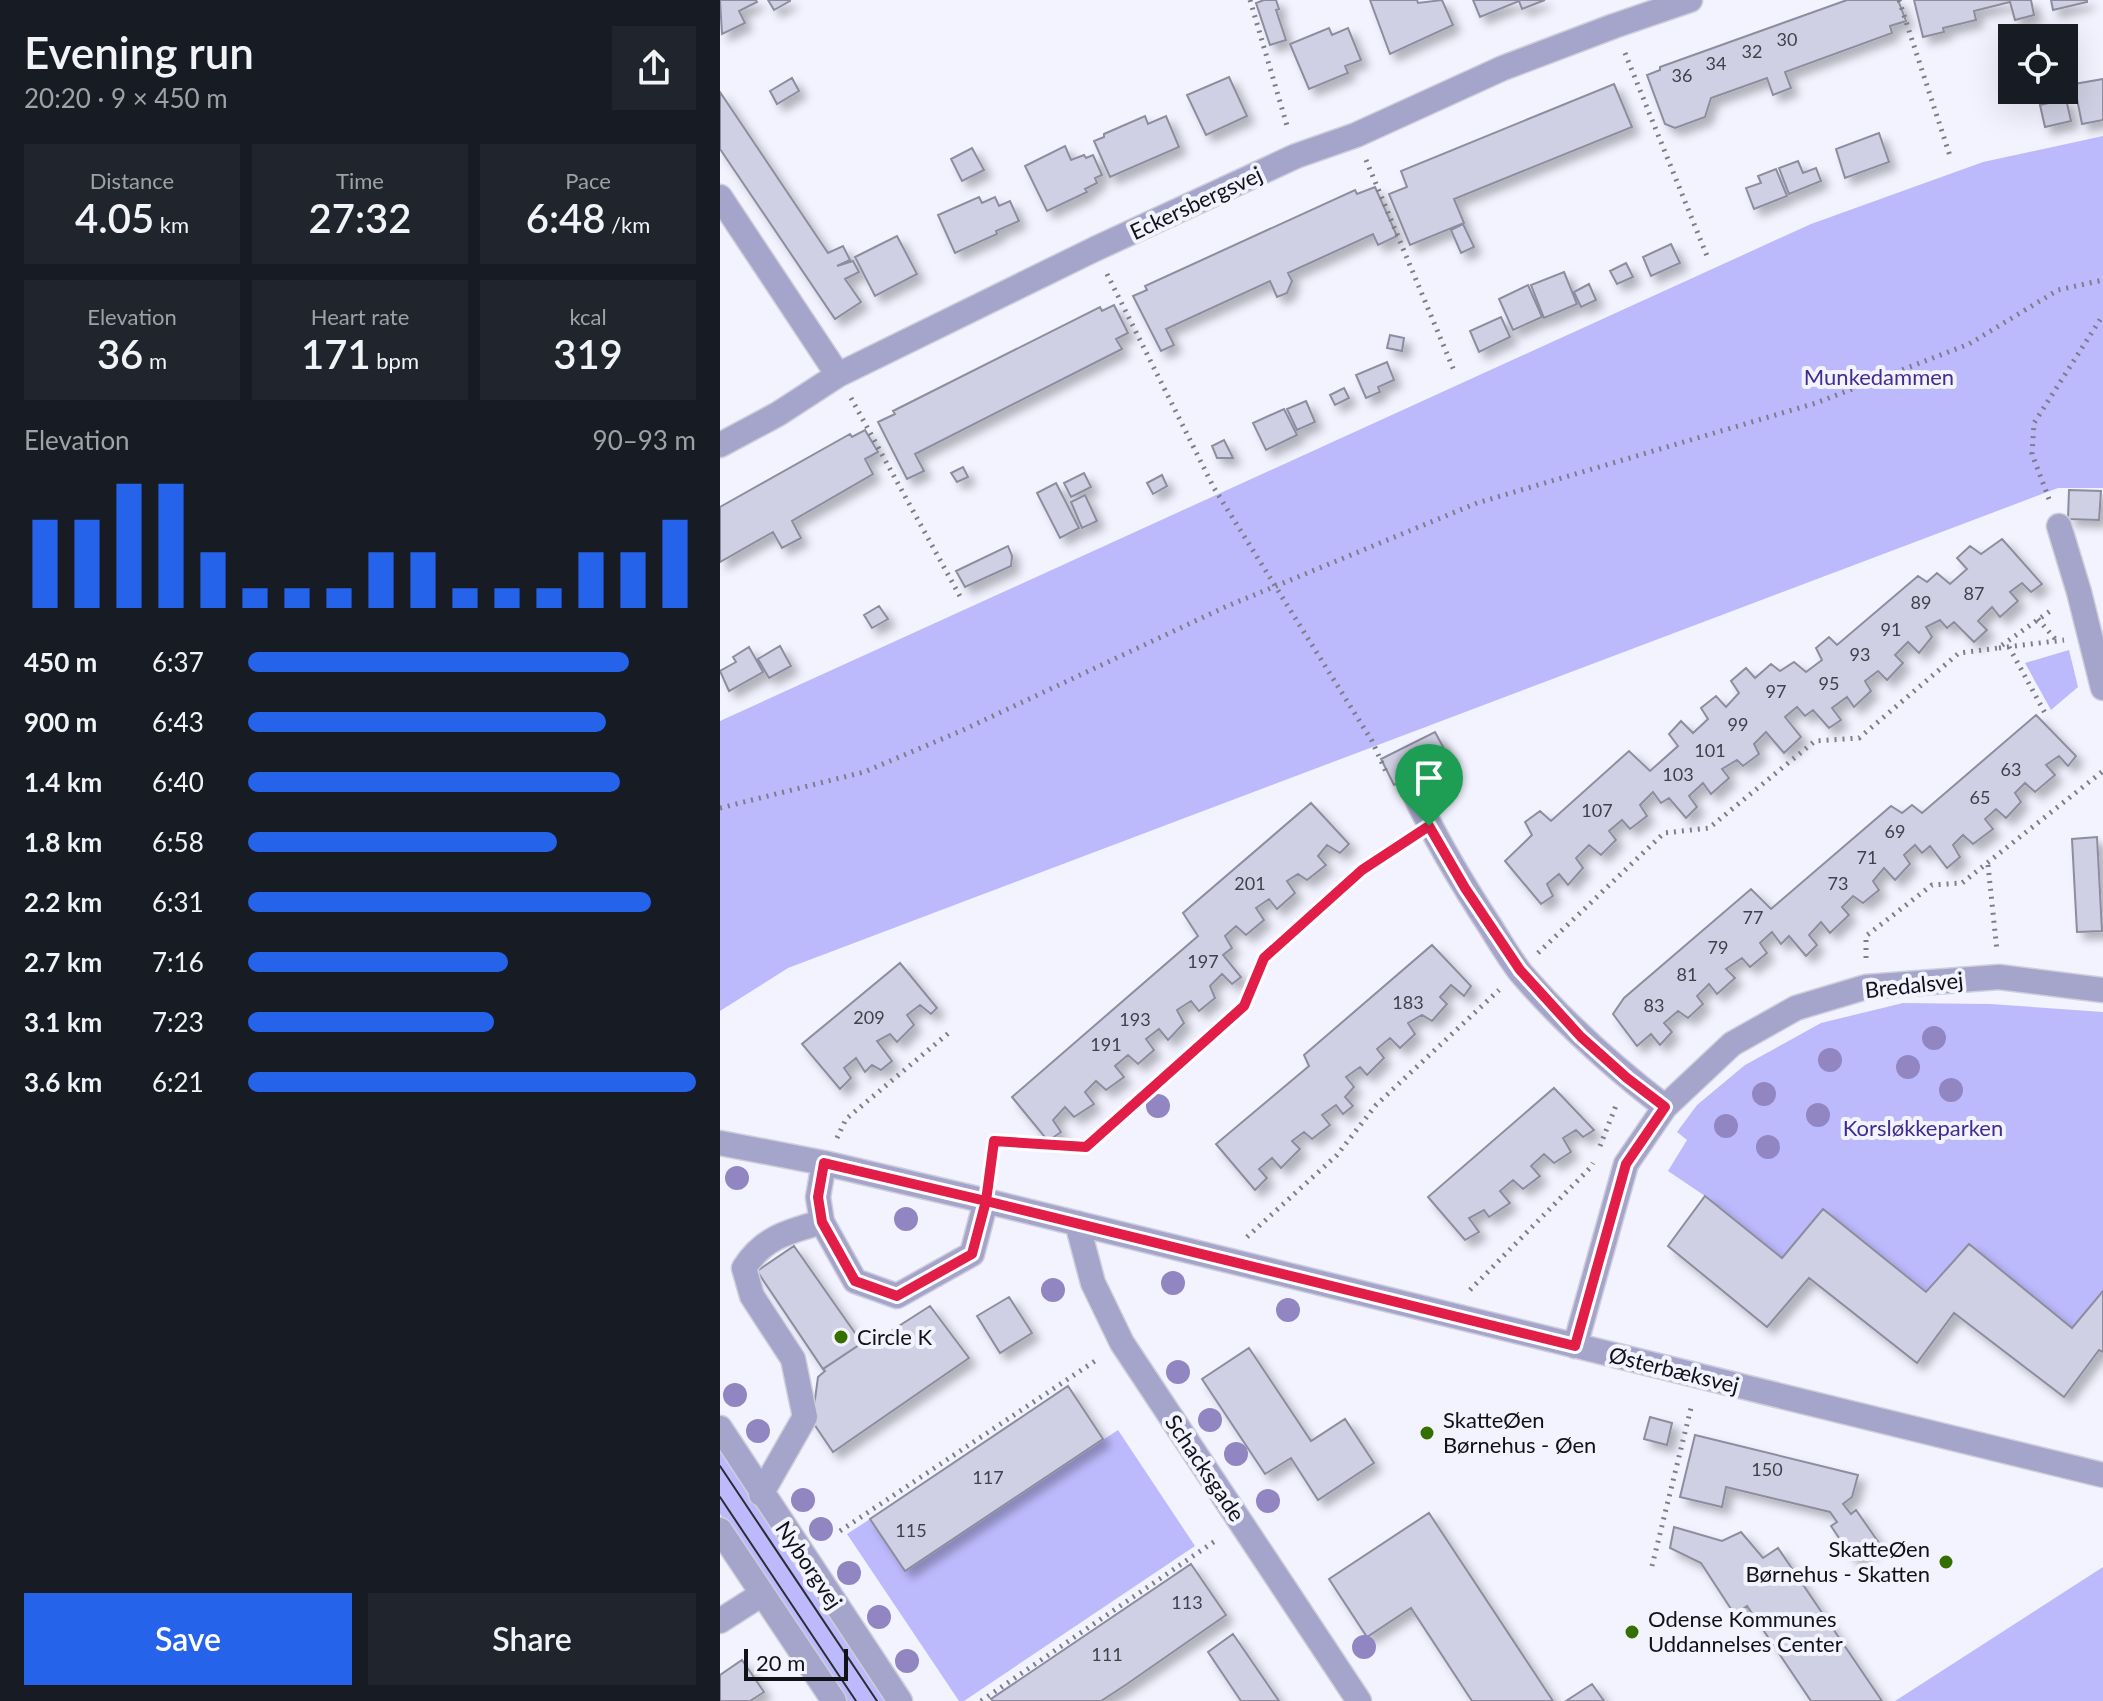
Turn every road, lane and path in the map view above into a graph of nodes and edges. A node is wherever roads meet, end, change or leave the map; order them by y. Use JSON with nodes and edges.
{"nodes":[{"id":1,"x":1250,"y":0,"type":"edge"},
{"id":2,"x":1690,"y":0,"type":"edge"},
{"id":3,"x":1899,"y":0,"type":"edge"},
{"id":4,"x":1614,"y":26,"type":"junction"},
{"id":5,"x":1356,"y":135,"type":"junction"},
{"id":6,"x":1296,"y":156,"type":"junction"},
{"id":7,"x":1950,"y":156,"type":"dead end"},
{"id":8,"x":720,"y":197,"type":"edge"},
{"id":9,"x":1095,"y":249,"type":"junction"},
{"id":10,"x":1707,"y":256,"type":"dead end"},
{"id":11,"x":2103,"y":280,"type":"edge"},
{"id":12,"x":2103,"y":315,"type":"edge"},
{"id":13,"x":1455,"y":373,"type":"dead end"},
{"id":14,"x":838,"y":375,"type":"junction"},
{"id":15,"x":720,"y":445,"type":"edge"},
{"id":16,"x":2059,"y":526,"type":"joint"},
{"id":17,"x":1276,"y":588,"type":"junction"},
{"id":18,"x":2079,"y":592,"type":"junction"},
{"id":19,"x":962,"y":600,"type":"dead end"},
{"id":20,"x":2038,"y":619,"type":"junction"},
{"id":21,"x":2090,"y":637,"type":"junction"},
{"id":22,"x":2057,"y":641,"type":"junction"},
{"id":23,"x":2009,"y":647,"type":"junction"},
{"id":24,"x":1998,"y":648,"type":"junction"},
{"id":25,"x":2103,"y":688,"type":"edge"},
{"id":26,"x":2045,"y":713,"type":"dead end"},
{"id":27,"x":2103,"y":771,"type":"edge"},
{"id":28,"x":1411,"y":787,"type":"joint"},
{"id":29,"x":720,"y":808,"type":"edge"},
{"id":30,"x":1429,"y":826,"type":"junction"},
{"id":31,"x":1988,"y":864,"type":"junction"},
{"id":32,"x":1520,"y":970,"type":"junction"},
{"id":33,"x":1999,"y":977,"type":"junction"},
{"id":34,"x":1866,"y":987,"type":"junction"},
{"id":35,"x":2103,"y":990,"type":"edge"},
{"id":36,"x":951,"y":1031,"type":"dead end"},
{"id":37,"x":1627,"y":1078,"type":"junction"},
{"id":38,"x":1665,"y":1107,"type":"junction"},
{"id":39,"x":720,"y":1128,"type":"edge"},
{"id":40,"x":720,"y":1143,"type":"edge"},
{"id":41,"x":824,"y":1163,"type":"junction"},
{"id":42,"x":986,"y":1201,"type":"junction"},
{"id":43,"x":822,"y":1222,"type":"junction"},
{"id":44,"x":1077,"y":1223,"type":"junction"},
{"id":45,"x":1222,"y":1259,"type":"junction"},
{"id":46,"x":1446,"y":1314,"type":"junction"},
{"id":47,"x":1122,"y":1343,"type":"junction"},
{"id":48,"x":1575,"y":1346,"type":"junction"},
{"id":49,"x":1699,"y":1376,"type":"junction"},
{"id":50,"x":720,"y":1428,"type":"edge"},
{"id":51,"x":2103,"y":1475,"type":"edge"},
{"id":52,"x":761,"y":1494,"type":"junction"},
{"id":53,"x":1242,"y":1522,"type":"junction"},
{"id":54,"x":720,"y":1530,"type":"edge"},
{"id":55,"x":840,"y":1531,"type":"dead end"},
{"id":56,"x":1652,"y":1566,"type":"dead end"},
{"id":57,"x":762,"y":1594,"type":"junction"},
{"id":58,"x":720,"y":1621,"type":"edge"},
{"id":59,"x":834,"y":1701,"type":"edge"},
{"id":60,"x":900,"y":1701,"type":"edge"},
{"id":61,"x":981,"y":1701,"type":"edge"},
{"id":62,"x":1359,"y":1701,"type":"edge"}],
"edges":[{"from":1,"to":6,"type":"path"},
{"from":2,"to":4,"type":"street","name":"Eckersbergsvej"},
{"from":3,"to":7,"type":"path"},
{"from":4,"to":5,"type":"street","name":"Eckersbergsvej"},
{"from":4,"to":10,"type":"path"},
{"from":5,"to":6,"type":"street","name":"Eckersbergsvej"},
{"from":5,"to":13,"type":"path"},
{"from":6,"to":9,"type":"street","name":"Eckersbergsvej"},
{"from":8,"to":14,"type":"street"},
{"from":9,"to":14,"type":"street","name":"Eckersbergsvej"},
{"from":9,"to":17,"type":"path"},
{"from":11,"to":17,"type":"path"},
{"from":12,"to":16,"type":"path"},
{"from":14,"to":15,"type":"street","name":"Eckersbergsvej"},
{"from":14,"to":19,"type":"path"},
{"from":16,"to":18,"type":"street"},
{"from":17,"to":28,"type":"path"},
{"from":17,"to":29,"type":"path"},
{"from":18,"to":20,"type":"path"},
{"from":18,"to":21,"type":"street"},
{"from":20,"to":22,"type":"path"},
{"from":20,"to":24,"type":"path"},
{"from":21,"to":22,"type":"path"},
{"from":21,"to":25,"type":"street"},
{"from":22,"to":23,"type":"path"},
{"from":23,"to":24,"type":"path"},
{"from":23,"to":26,"type":"path"},
{"from":24,"to":32,"type":"path"},
{"from":27,"to":31,"type":"path"},
{"from":28,"to":30,"type":"street"},
{"from":30,"to":32,"type":"street"},
{"from":30,"to":42,"type":"path"},
{"from":31,"to":33,"type":"path"},
{"from":31,"to":34,"type":"path"},
{"from":32,"to":37,"type":"street"},
{"from":32,"to":45,"type":"path"},
{"from":33,"to":34,"type":"street","name":"Bredalsvej"},
{"from":33,"to":35,"type":"street","name":"Bredalsvej"},
{"from":34,"to":38,"type":"street","name":"Bredalsvej"},
{"from":36,"to":41,"type":"path"},
{"from":37,"to":38,"type":"street"},
{"from":37,"to":46,"type":"path"},
{"from":38,"to":48,"type":"street","name":"Bredalsvej"},
{"from":39,"to":41,"type":"street","name":"Østerbæksvej"},
{"from":40,"to":41,"type":"street","name":"Østerbæksvej"},
{"from":41,"to":42,"type":"street","name":"Østerbæksvej"},
{"from":41,"to":43,"type":"street"},
{"from":42,"to":43,"type":"street"},
{"from":42,"to":44,"type":"street","name":"Østerbæksvej"},
{"from":43,"to":52,"type":"street"},
{"from":44,"to":45,"type":"street","name":"Østerbæksvej"},
{"from":44,"to":47,"type":"street","name":"Schacksgade"},
{"from":45,"to":46,"type":"street","name":"Østerbæksvej"},
{"from":46,"to":48,"type":"street","name":"Østerbæksvej"},
{"from":47,"to":53,"type":"street","name":"Schacksgade"},
{"from":47,"to":55,"type":"path"},
{"from":48,"to":49,"type":"street","name":"Østerbæksvej"},
{"from":49,"to":51,"type":"street","name":"Østerbæksvej"},
{"from":49,"to":56,"type":"path"},
{"from":50,"to":52,"type":"street","name":"Nyborgvej"},
{"from":52,"to":60,"type":"street","name":"Nyborgvej"},
{"from":53,"to":61,"type":"path"},
{"from":53,"to":62,"type":"street","name":"Schacksgade"},
{"from":54,"to":57,"type":"street"},
{"from":57,"to":58,"type":"street"},
{"from":57,"to":59,"type":"street"}]}
